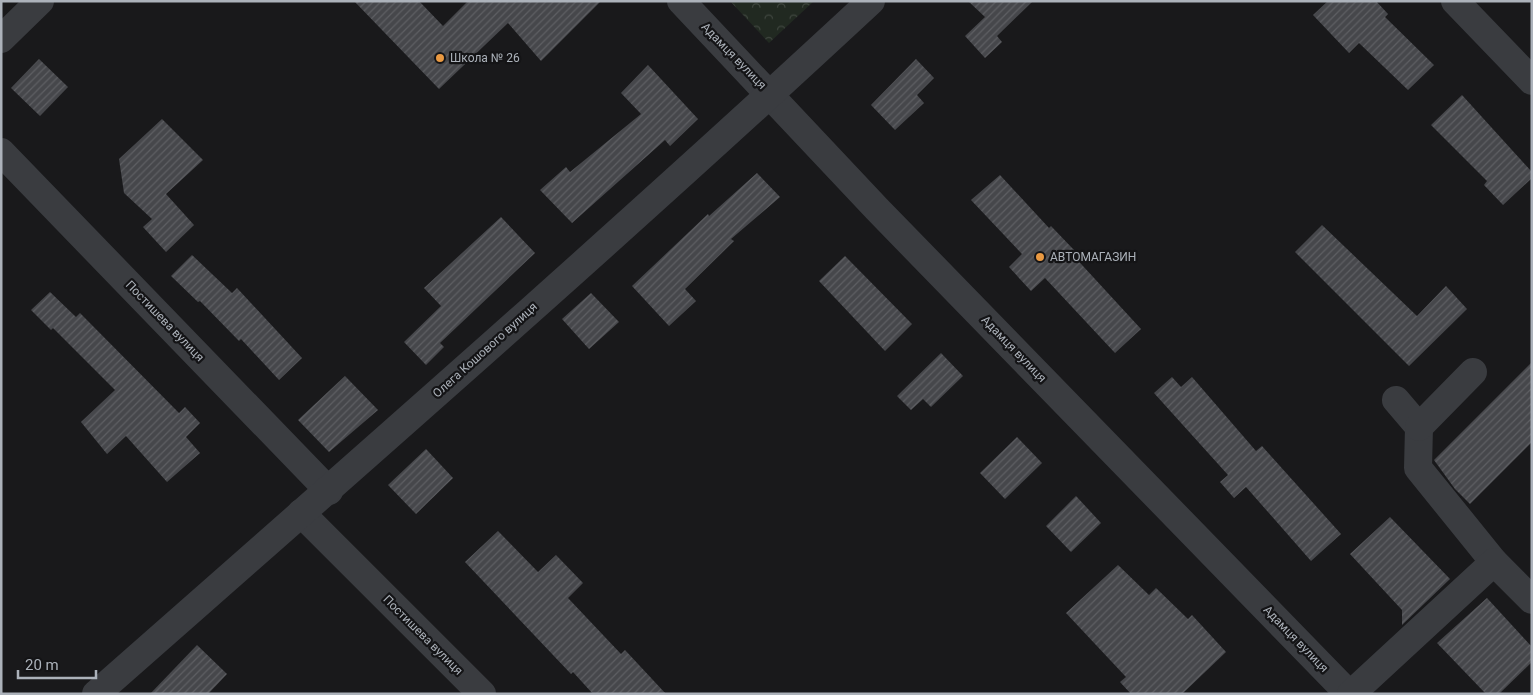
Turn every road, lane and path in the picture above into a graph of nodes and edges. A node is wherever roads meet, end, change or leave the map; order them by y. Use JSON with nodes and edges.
{"nodes":[{"id":1,"x":40,"y":1,"type":"edge"},
{"id":2,"x":682,"y":1,"type":"edge"},
{"id":3,"x":871,"y":1,"type":"edge"},
{"id":4,"x":1455,"y":1,"type":"edge"},
{"id":5,"x":1,"y":39,"type":"edge"},
{"id":6,"x":1532,"y":81,"type":"edge"},
{"id":7,"x":771,"y":94,"type":"junction"},
{"id":8,"x":1,"y":152,"type":"edge"},
{"id":9,"x":1473,"y":372,"type":"dead end"},
{"id":10,"x":1396,"y":400,"type":"dead end"},
{"id":11,"x":1420,"y":427,"type":"junction"},
{"id":12,"x":329,"y":490,"type":"junction"},
{"id":13,"x":301,"y":513,"type":"junction"},
{"id":14,"x":1494,"y":562,"type":"junction"},
{"id":15,"x":1532,"y":600,"type":"edge"},
{"id":16,"x":96,"y":694,"type":"edge"},
{"id":17,"x":482,"y":694,"type":"edge"},
{"id":18,"x":1350,"y":694,"type":"edge"}],
"edges":[{"from":1,"to":5,"type":"street"},
{"from":2,"to":7,"type":"street","name":"Адамця вулиця"},
{"from":3,"to":7,"type":"street","name":"Олега Кошового вулиця"},
{"from":4,"to":6,"type":"street"},
{"from":7,"to":12,"type":"street","name":"Олега Кошового вулиця"},
{"from":7,"to":18,"type":"street","name":"Адамця вулиця"},
{"from":8,"to":12,"type":"street","name":"Постишева вулиця"},
{"from":9,"to":11,"type":"street"},
{"from":10,"to":11,"type":"street"},
{"from":11,"to":14,"type":"street"},
{"from":12,"to":13,"type":"street","name":"Олега Кошового вулиця"},
{"from":13,"to":16,"type":"street","name":"Олега Кошового вулиця"},
{"from":13,"to":17,"type":"street","name":"Постишева вулиця"},
{"from":14,"to":15,"type":"street"},
{"from":14,"to":18,"type":"street"}]}
